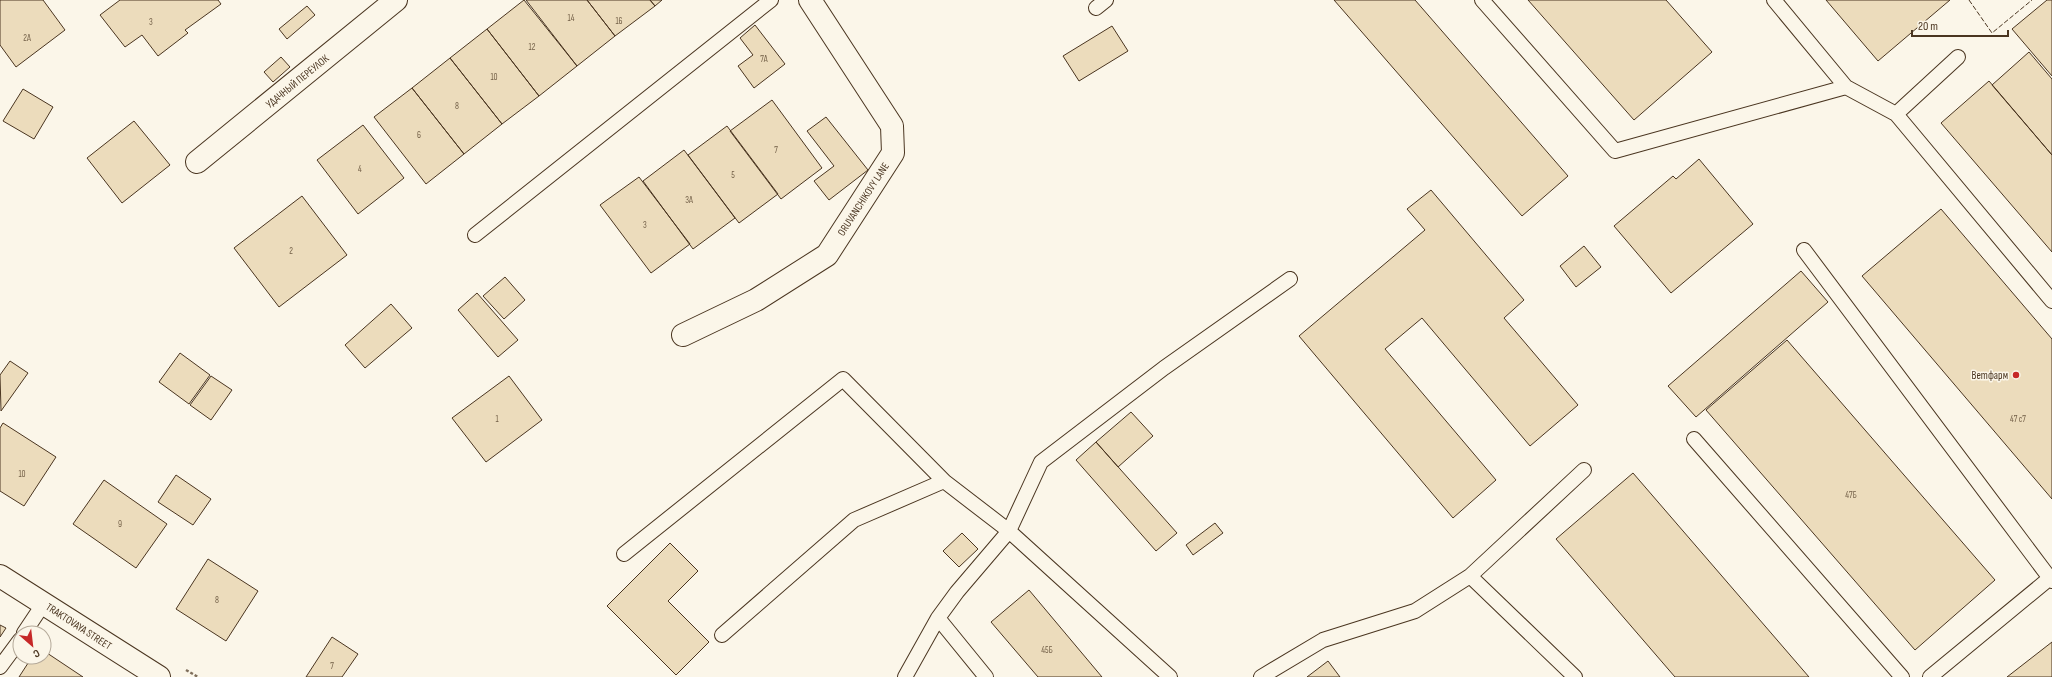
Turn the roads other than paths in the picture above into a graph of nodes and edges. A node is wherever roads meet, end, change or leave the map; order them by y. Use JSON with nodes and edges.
{"nodes":[{"id":1,"x":396,"y":0,"type":"edge"},
{"id":2,"x":771,"y":0,"type":"edge"},
{"id":3,"x":810,"y":0,"type":"edge"},
{"id":4,"x":1482,"y":0,"type":"edge"},
{"id":5,"x":1774,"y":0,"type":"edge"},
{"id":6,"x":1958,"y":57,"type":"dead end"},
{"id":7,"x":1846,"y":87,"type":"junction"},
{"id":8,"x":1896,"y":114,"type":"junction"},
{"id":9,"x":197,"y":162,"type":"dead end"},
{"id":10,"x":474,"y":235,"type":"dead end"},
{"id":11,"x":1804,"y":250,"type":"dead end"},
{"id":12,"x":1290,"y":279,"type":"dead end"},
{"id":13,"x":2052,"y":301,"type":"edge"},
{"id":14,"x":683,"y":335,"type":"dead end"},
{"id":15,"x":1694,"y":439,"type":"dead end"},
{"id":16,"x":1584,"y":470,"type":"dead end"},
{"id":17,"x":944,"y":481,"type":"junction"},
{"id":18,"x":1010,"y":531,"type":"junction"},
{"id":19,"x":624,"y":554,"type":"dead end"},
{"id":20,"x":0,"y":576,"type":"edge"},
{"id":21,"x":1470,"y":576,"type":"junction"},
{"id":22,"x":2051,"y":580,"type":"edge"},
{"id":23,"x":44,"y":603,"type":"junction"},
{"id":24,"x":938,"y":618,"type":"junction"},
{"id":25,"x":29,"y":625,"type":"edge"},
{"id":26,"x":722,"y":635,"type":"dead end"},
{"id":27,"x":12,"y":651,"type":"edge"},
{"id":28,"x":0,"y":667,"type":"edge"},
{"id":29,"x":159,"y":677,"type":"edge"},
{"id":30,"x":905,"y":677,"type":"edge"},
{"id":31,"x":986,"y":677,"type":"edge"},
{"id":32,"x":1170,"y":677,"type":"edge"},
{"id":33,"x":1261,"y":677,"type":"edge"},
{"id":34,"x":1575,"y":677,"type":"edge"},
{"id":35,"x":1902,"y":677,"type":"edge"},
{"id":36,"x":1930,"y":677,"type":"edge"}],
"edges":[{"from":1,"to":9,"type":"street","name":"УДАЧНЫЙ ПЕРЕУЛОК"},
{"from":2,"to":10,"type":"lane"},
{"from":3,"to":14,"type":"street","name":"ORUVANCHIKOVY LANE"},
{"from":4,"to":7,"type":"lane"},
{"from":5,"to":7,"type":"lane"},
{"from":6,"to":8,"type":"lane"},
{"from":7,"to":8,"type":"lane"},
{"from":8,"to":13,"type":"lane"},
{"from":11,"to":22,"type":"lane"},
{"from":12,"to":18,"type":"lane"},
{"from":15,"to":35,"type":"lane"},
{"from":16,"to":21,"type":"lane"},
{"from":17,"to":18,"type":"lane"},
{"from":17,"to":19,"type":"lane"},
{"from":17,"to":26,"type":"lane"},
{"from":18,"to":24,"type":"lane"},
{"from":18,"to":32,"type":"lane"},
{"from":20,"to":23,"type":"street","name":"TRAKTOVAYA STREET"},
{"from":21,"to":33,"type":"lane"},
{"from":21,"to":34,"type":"lane"},
{"from":22,"to":36,"type":"lane"},
{"from":23,"to":25,"type":"lane"},
{"from":23,"to":29,"type":"street","name":"TRAKTOVAYA STREET"},
{"from":24,"to":30,"type":"lane"},
{"from":24,"to":31,"type":"lane"},
{"from":27,"to":28,"type":"lane"}]}
